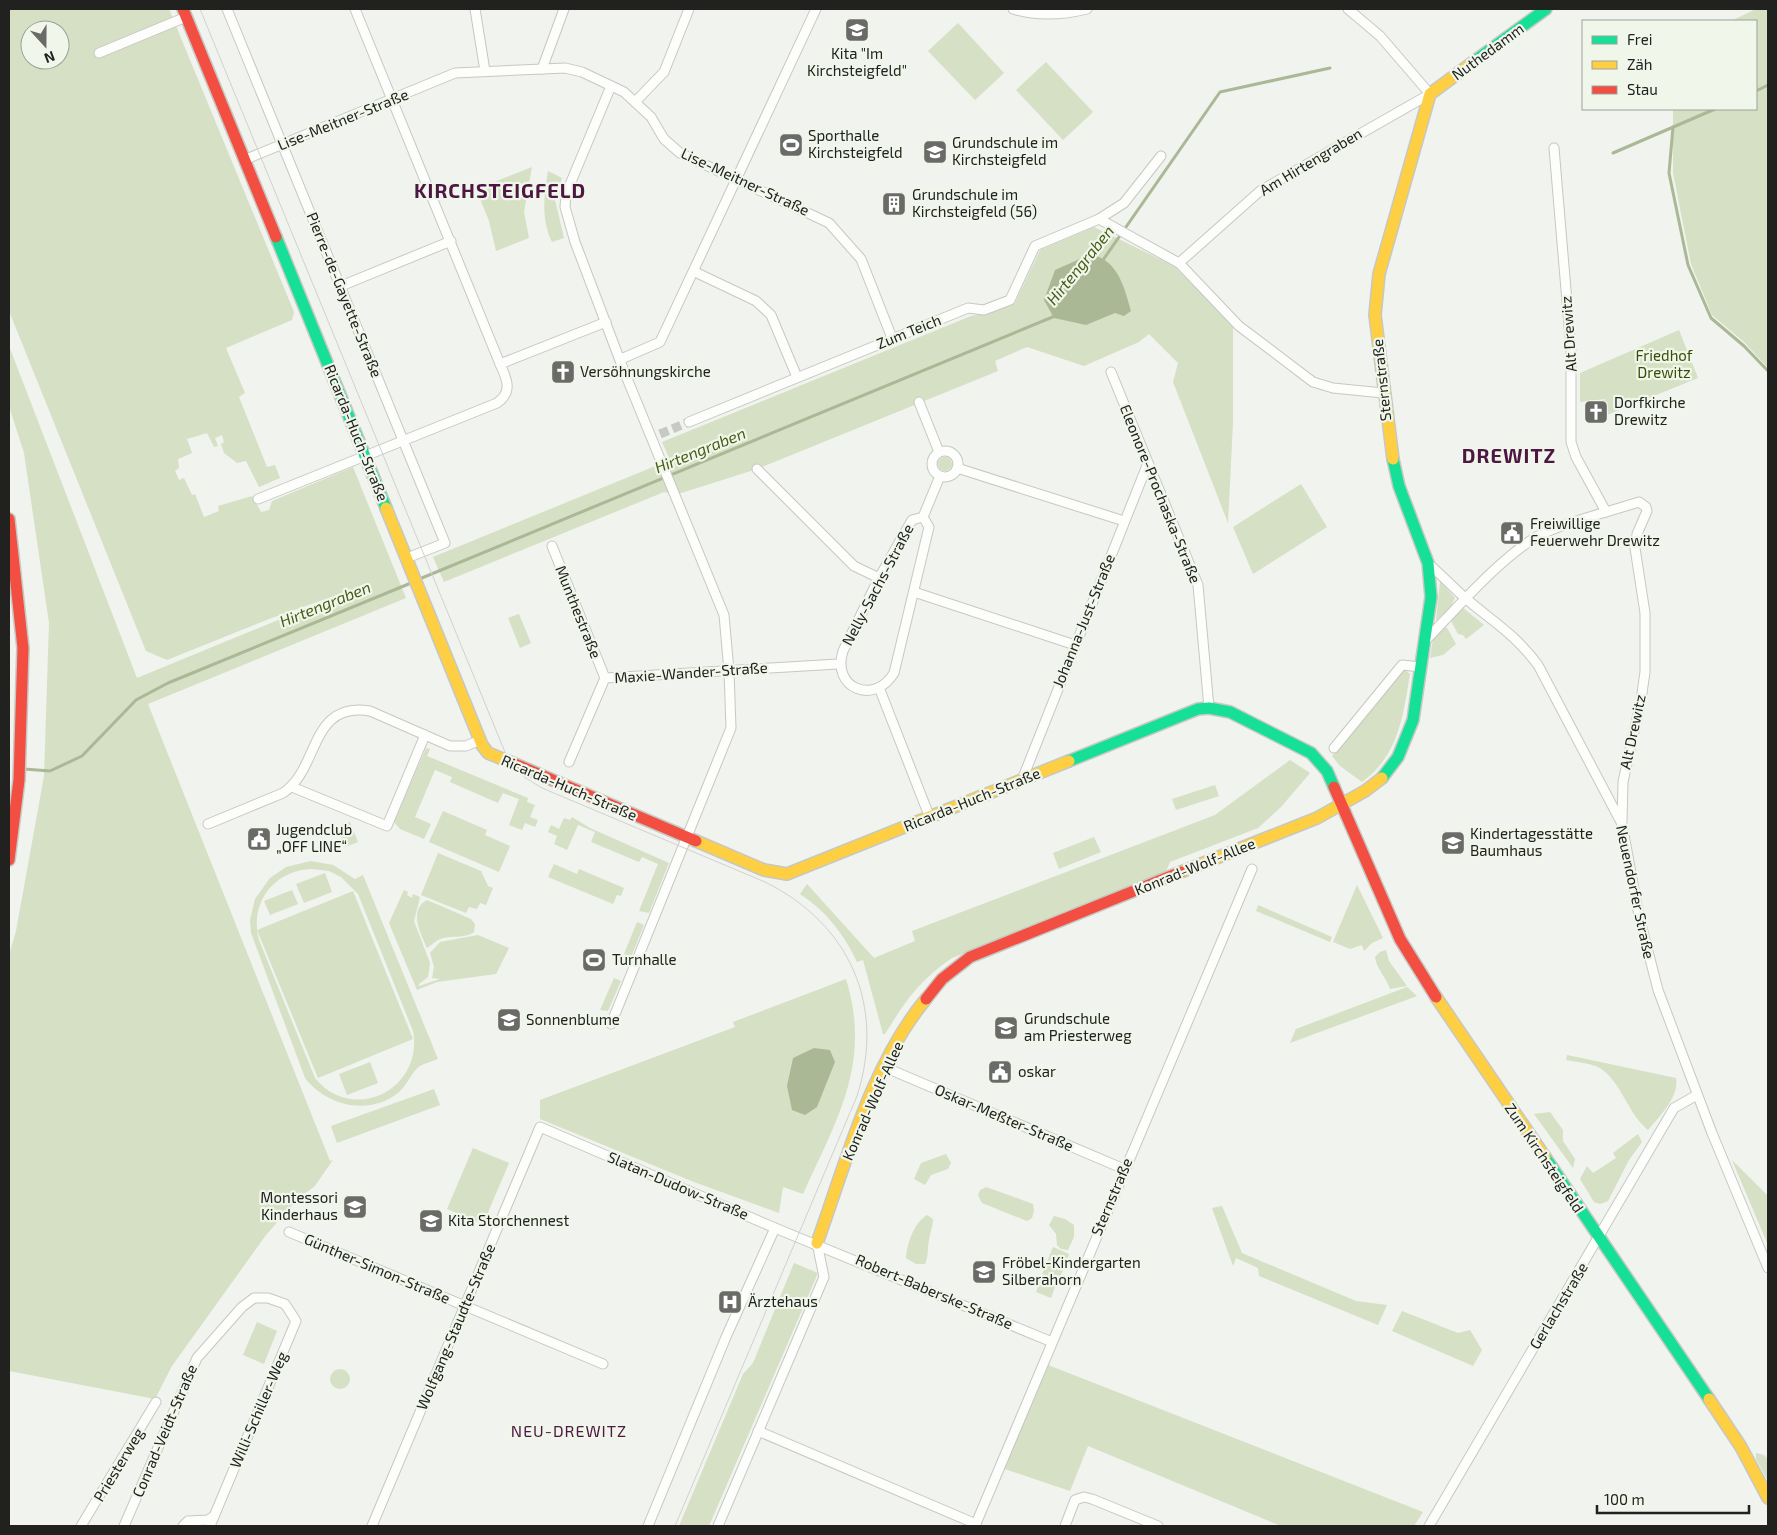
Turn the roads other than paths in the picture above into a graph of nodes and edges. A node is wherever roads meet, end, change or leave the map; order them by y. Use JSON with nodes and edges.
{"nodes":[{"id":1,"x":227,"y":9,"type":"edge"},
{"id":2,"x":355,"y":9,"type":"edge"},
{"id":3,"x":475,"y":9,"type":"edge"},
{"id":4,"x":564,"y":9,"type":"edge"},
{"id":5,"x":689,"y":9,"type":"edge"},
{"id":6,"x":816,"y":9,"type":"edge"},
{"id":7,"x":1013,"y":9,"type":"edge"},
{"id":8,"x":1087,"y":9,"type":"edge"},
{"id":9,"x":1348,"y":9,"type":"edge"},
{"id":10,"x":1546,"y":9,"type":"edge"},
{"id":11,"x":184,"y":13,"type":"edge"},
{"id":12,"x":99,"y":53,"type":"dead end"},
{"id":13,"x":542,"y":69,"type":"junction"},
{"id":14,"x":485,"y":71,"type":"junction"},
{"id":15,"x":611,"y":86,"type":"junction"},
{"id":16,"x":1430,"y":94,"type":"junction"},
{"id":17,"x":392,"y":100,"type":"junction"},
{"id":18,"x":635,"y":102,"type":"junction"},
{"id":19,"x":282,"y":145,"type":"junction"},
{"id":20,"x":1554,"y":148,"type":"dead end"},
{"id":21,"x":1161,"y":156,"type":"dead end"},
{"id":22,"x":244,"y":160,"type":"junction"},
{"id":23,"x":736,"y":179,"type":"junction"},
{"id":24,"x":1099,"y":219,"type":"junction"},
{"id":25,"x":451,"y":241,"type":"junction"},
{"id":26,"x":1179,"y":263,"type":"junction"},
{"id":27,"x":695,"y":272,"type":"junction"},
{"id":28,"x":341,"y":286,"type":"junction"},
{"id":29,"x":606,"y":322,"type":"junction"},
{"id":30,"x":892,"y":338,"type":"junction"},
{"id":31,"x":621,"y":359,"type":"junction"},
{"id":32,"x":500,"y":364,"type":"junction"},
{"id":33,"x":1111,"y":372,"type":"dead end"},
{"id":34,"x":797,"y":377,"type":"junction"},
{"id":35,"x":1382,"y":393,"type":"junction"},
{"id":36,"x":919,"y":402,"type":"dead end"},
{"id":37,"x":689,"y":422,"type":"tunnel mouth"},
{"id":38,"x":405,"y":441,"type":"junction"},
{"id":39,"x":939,"y":452,"type":"junction"},
{"id":40,"x":366,"y":457,"type":"junction"},
{"id":41,"x":1148,"y":463,"type":"junction"},
{"id":42,"x":957,"y":468,"type":"junction"},
{"id":43,"x":757,"y":469,"type":"dead end"},
{"id":44,"x":940,"y":476,"type":"junction"},
{"id":45,"x":258,"y":499,"type":"dead end"},
{"id":46,"x":1606,"y":512,"type":"junction"},
{"id":47,"x":923,"y":517,"type":"junction"},
{"id":48,"x":9,"y":520,"type":"edge"},
{"id":49,"x":1124,"y":521,"type":"junction"},
{"id":50,"x":552,"y":546,"type":"dead end"},
{"id":51,"x":407,"y":558,"type":"junction"},
{"id":52,"x":1428,"y":562,"type":"junction"},
{"id":53,"x":878,"y":578,"type":"junction"},
{"id":54,"x":914,"y":592,"type":"junction"},
{"id":55,"x":1466,"y":598,"type":"junction"},
{"id":56,"x":1425,"y":641,"type":"junction"},
{"id":57,"x":1075,"y":645,"type":"junction"},
{"id":58,"x":838,"y":664,"type":"junction"},
{"id":59,"x":1421,"y":667,"type":"junction"},
{"id":60,"x":729,"y":670,"type":"junction"},
{"id":61,"x":605,"y":678,"type":"junction"},
{"id":62,"x":880,"y":690,"type":"junction"},
{"id":63,"x":1210,"y":708,"type":"junction"},
{"id":64,"x":425,"y":735,"type":"junction"},
{"id":65,"x":480,"y":740,"type":"junction"},
{"id":66,"x":1334,"y":748,"type":"dead end"},
{"id":67,"x":569,"y":762,"type":"dead end"},
{"id":68,"x":1022,"y":780,"type":"junction"},
{"id":69,"x":292,"y":787,"type":"junction"},
{"id":70,"x":1342,"y":805,"type":"junction"},
{"id":71,"x":930,"y":818,"type":"junction"},
{"id":72,"x":208,"y":824,"type":"dead end"},
{"id":73,"x":1622,"y":824,"type":"junction"},
{"id":74,"x":687,"y":838,"type":"junction"},
{"id":75,"x":9,"y":860,"type":"edge"},
{"id":76,"x":1252,"y":869,"type":"dead end"},
{"id":77,"x":611,"y":1024,"type":"dead end"},
{"id":78,"x":884,"y":1067,"type":"junction"},
{"id":79,"x":1697,"y":1095,"type":"junction"},
{"id":80,"x":540,"y":1127,"type":"joint"},
{"id":81,"x":1124,"y":1169,"type":"junction"},
{"id":82,"x":775,"y":1228,"type":"junction"},
{"id":83,"x":289,"y":1232,"type":"dead end"},
{"id":84,"x":1599,"y":1240,"type":"junction"},
{"id":85,"x":817,"y":1243,"type":"junction"},
{"id":86,"x":1768,"y":1268,"type":"edge"},
{"id":87,"x":285,"y":1304,"type":"joint"},
{"id":88,"x":465,"y":1306,"type":"junction"},
{"id":89,"x":1052,"y":1342,"type":"junction"},
{"id":90,"x":603,"y":1364,"type":"dead end"},
{"id":91,"x":156,"y":1402,"type":"dead end"},
{"id":92,"x":758,"y":1431,"type":"junction"},
{"id":93,"x":1768,"y":1498,"type":"edge"},
{"id":94,"x":214,"y":1516,"type":"junction"},
{"id":95,"x":975,"y":1525,"type":"edge"},
{"id":96,"x":81,"y":1526,"type":"edge"},
{"id":97,"x":124,"y":1526,"type":"edge"},
{"id":98,"x":183,"y":1526,"type":"edge"},
{"id":99,"x":210,"y":1526,"type":"edge"},
{"id":100,"x":372,"y":1526,"type":"edge"},
{"id":101,"x":648,"y":1526,"type":"edge"},
{"id":102,"x":718,"y":1526,"type":"edge"},
{"id":103,"x":1065,"y":1526,"type":"edge"},
{"id":104,"x":1158,"y":1526,"type":"edge"},
{"id":105,"x":1429,"y":1526,"type":"edge"}],
"edges":[{"from":1,"to":19,"type":"street","name":"Pierre-de-Gayette-Straße"},
{"from":2,"to":17,"type":"street"},
{"from":3,"to":14,"type":"street"},
{"from":4,"to":13,"type":"street"},
{"from":5,"to":18,"type":"street"},
{"from":6,"to":23,"type":"street"},
{"from":7,"to":8,"type":"street"},
{"from":9,"to":16,"type":"street"},
{"from":10,"to":16,"type":"main road","name":"Nuthedamm"},
{"from":11,"to":12,"type":"street"},
{"from":11,"to":22,"type":"main road","name":"Ricarda-Huch-Straße"},
{"from":13,"to":14,"type":"street","name":"Lise-Meitner-Straße"},
{"from":13,"to":15,"type":"street","name":"Lise-Meitner-Straße"},
{"from":14,"to":17,"type":"street","name":"Lise-Meitner-Straße"},
{"from":15,"to":18,"type":"street","name":"Lise-Meitner-Straße"},
{"from":15,"to":29,"type":"street"},
{"from":16,"to":26,"type":"street","name":"Am Hirtengraben"},
{"from":16,"to":35,"type":"main road","name":"Sternstraße"},
{"from":17,"to":19,"type":"street","name":"Lise-Meitner-Straße"},
{"from":17,"to":25,"type":"street"},
{"from":18,"to":23,"type":"street","name":"Lise-Meitner-Straße"},
{"from":19,"to":22,"type":"street","name":"Lise-Meitner-Straße"},
{"from":19,"to":28,"type":"street","name":"Pierre-de-Gayette-Straße"},
{"from":20,"to":46,"type":"street","name":"Alt Drewitz"},
{"from":21,"to":24,"type":"street","name":"Zum Teich"},
{"from":22,"to":40,"type":"main road","name":"Ricarda-Huch-Straße"},
{"from":23,"to":27,"type":"street"},
{"from":23,"to":30,"type":"street","name":"Lise-Meitner-Straße"},
{"from":24,"to":26,"type":"street"},
{"from":24,"to":30,"type":"street","name":"Zum Teich"},
{"from":25,"to":28,"type":"street"},
{"from":25,"to":32,"type":"street"},
{"from":26,"to":35,"type":"street"},
{"from":27,"to":31,"type":"street"},
{"from":27,"to":34,"type":"street"},
{"from":28,"to":38,"type":"street","name":"Pierre-de-Gayette-Straße"},
{"from":29,"to":31,"type":"street"},
{"from":29,"to":32,"type":"street"},
{"from":30,"to":34,"type":"street","name":"Zum Teich"},
{"from":31,"to":60,"type":"street"},
{"from":32,"to":38,"type":"street"},
{"from":33,"to":41,"type":"street","name":"Eleonore-Prochaska-Straße"},
{"from":34,"to":37,"type":"street","name":"Zum Teich"},
{"from":35,"to":52,"type":"main road","name":"Sternstraße"},
{"from":36,"to":39,"type":"street"},
{"from":38,"to":40,"type":"street"},
{"from":38,"to":51,"type":"street","name":"Pierre-de-Gayette-Straße"},
{"from":39,"to":42,"type":"street"},
{"from":39,"to":44,"type":"street"},
{"from":40,"to":45,"type":"street"},
{"from":40,"to":51,"type":"main road","name":"Ricarda-Huch-Straße"},
{"from":41,"to":49,"type":"street","name":"Johanna-Just-Straße"},
{"from":41,"to":63,"type":"street","name":"Eleonore-Prochaska-Straße"},
{"from":42,"to":44,"type":"street"},
{"from":42,"to":49,"type":"street"},
{"from":43,"to":53,"type":"street"},
{"from":44,"to":47,"type":"street","name":"Nelly-Sachs-Straße"},
{"from":46,"to":55,"type":"street","name":"Alt Drewitz"},
{"from":46,"to":73,"type":"street","name":"Alt Drewitz"},
{"from":47,"to":53,"type":"street","name":"Nelly-Sachs-Straße"},
{"from":47,"to":54,"type":"street","name":"Nelly-Sachs-Straße"},
{"from":48,"to":75,"type":"main road"},
{"from":49,"to":57,"type":"street","name":"Johanna-Just-Straße"},
{"from":50,"to":61,"type":"street","name":"Munthestraße"},
{"from":51,"to":65,"type":"main road","name":"Ricarda-Huch-Straße"},
{"from":52,"to":55,"type":"street","name":"Neuendorfer Straße"},
{"from":52,"to":56,"type":"main road","name":"Sternstraße"},
{"from":53,"to":58,"type":"street","name":"Nelly-Sachs-Straße"},
{"from":54,"to":57,"type":"street"},
{"from":54,"to":62,"type":"street","name":"Nelly-Sachs-Straße"},
{"from":55,"to":56,"type":"street","name":"Alt Drewitz"},
{"from":55,"to":73,"type":"street","name":"Neuendorfer Straße"},
{"from":56,"to":59,"type":"main road","name":"Sternstraße"},
{"from":57,"to":68,"type":"street","name":"Johanna-Just-Straße"},
{"from":58,"to":60,"type":"street","name":"Maxie-Wander-Straße"},
{"from":58,"to":62,"type":"street","name":"Nelly-Sachs-Straße"},
{"from":59,"to":66,"type":"street"},
{"from":59,"to":70,"type":"main road","name":"Sternstraße"},
{"from":60,"to":61,"type":"street","name":"Maxie-Wander-Straße"},
{"from":60,"to":74,"type":"street"},
{"from":61,"to":67,"type":"street","name":"Maxie-Wander-Straße"},
{"from":62,"to":71,"type":"street"},
{"from":63,"to":68,"type":"main road","name":"Ricarda-Huch-Straße"},
{"from":63,"to":70,"type":"main road","name":"Ricarda-Huch-Straße"},
{"from":64,"to":65,"type":"street"},
{"from":64,"to":69,"type":"street"},
{"from":64,"to":69,"type":"street"},
{"from":65,"to":74,"type":"main road","name":"Ricarda-Huch-Straße"},
{"from":68,"to":71,"type":"main road","name":"Ricarda-Huch-Straße"},
{"from":69,"to":72,"type":"street"},
{"from":70,"to":78,"type":"main road","name":"Konrad-Wolf-Allee"},
{"from":70,"to":84,"type":"main road","name":"Zum Kirchsteigfeld"},
{"from":71,"to":74,"type":"main road","name":"Ricarda-Huch-Straße"},
{"from":73,"to":79,"type":"street","name":"Neuendorfer Straße"},
{"from":74,"to":77,"type":"street"},
{"from":76,"to":81,"type":"street","name":"Sternstraße"},
{"from":78,"to":81,"type":"street","name":"Oskar-Meßter-Straße"},
{"from":78,"to":85,"type":"main road","name":"Konrad-Wolf-Allee"},
{"from":79,"to":84,"type":"street","name":"Gerlachstraße"},
{"from":79,"to":86,"type":"street","name":"Neuendorfer Straße"},
{"from":80,"to":82,"type":"street","name":"Slatan-Dudow-Straße"},
{"from":80,"to":88,"type":"street","name":"Wolfgang-Staudte-Straße"},
{"from":81,"to":89,"type":"street","name":"Sternstraße"},
{"from":82,"to":85,"type":"street","name":"Slatan-Dudow-Straße"},
{"from":82,"to":101,"type":"street"},
{"from":83,"to":88,"type":"street","name":"Günther-Simon-Straße"},
{"from":84,"to":93,"type":"main road","name":"Zum Kirchsteigfeld"},
{"from":84,"to":105,"type":"street","name":"Gerlachstraße"},
{"from":85,"to":89,"type":"street","name":"Robert-Baberske-Straße"},
{"from":85,"to":92,"type":"street"},
{"from":87,"to":94,"type":"street","name":"Willi-Schiller-Weg"},
{"from":87,"to":97,"type":"street","name":"Conrad-Veidt-Straße"},
{"from":88,"to":90,"type":"street","name":"Günther-Simon-Straße"},
{"from":88,"to":100,"type":"street","name":"Wolfgang-Staudte-Straße"},
{"from":89,"to":95,"type":"street","name":"Sternstraße"},
{"from":91,"to":96,"type":"street","name":"Priesterweg"},
{"from":92,"to":95,"type":"street"},
{"from":92,"to":102,"type":"street"},
{"from":94,"to":98,"type":"street"},
{"from":94,"to":99,"type":"street","name":"Willi-Schiller-Weg"},
{"from":103,"to":104,"type":"street"}]}
